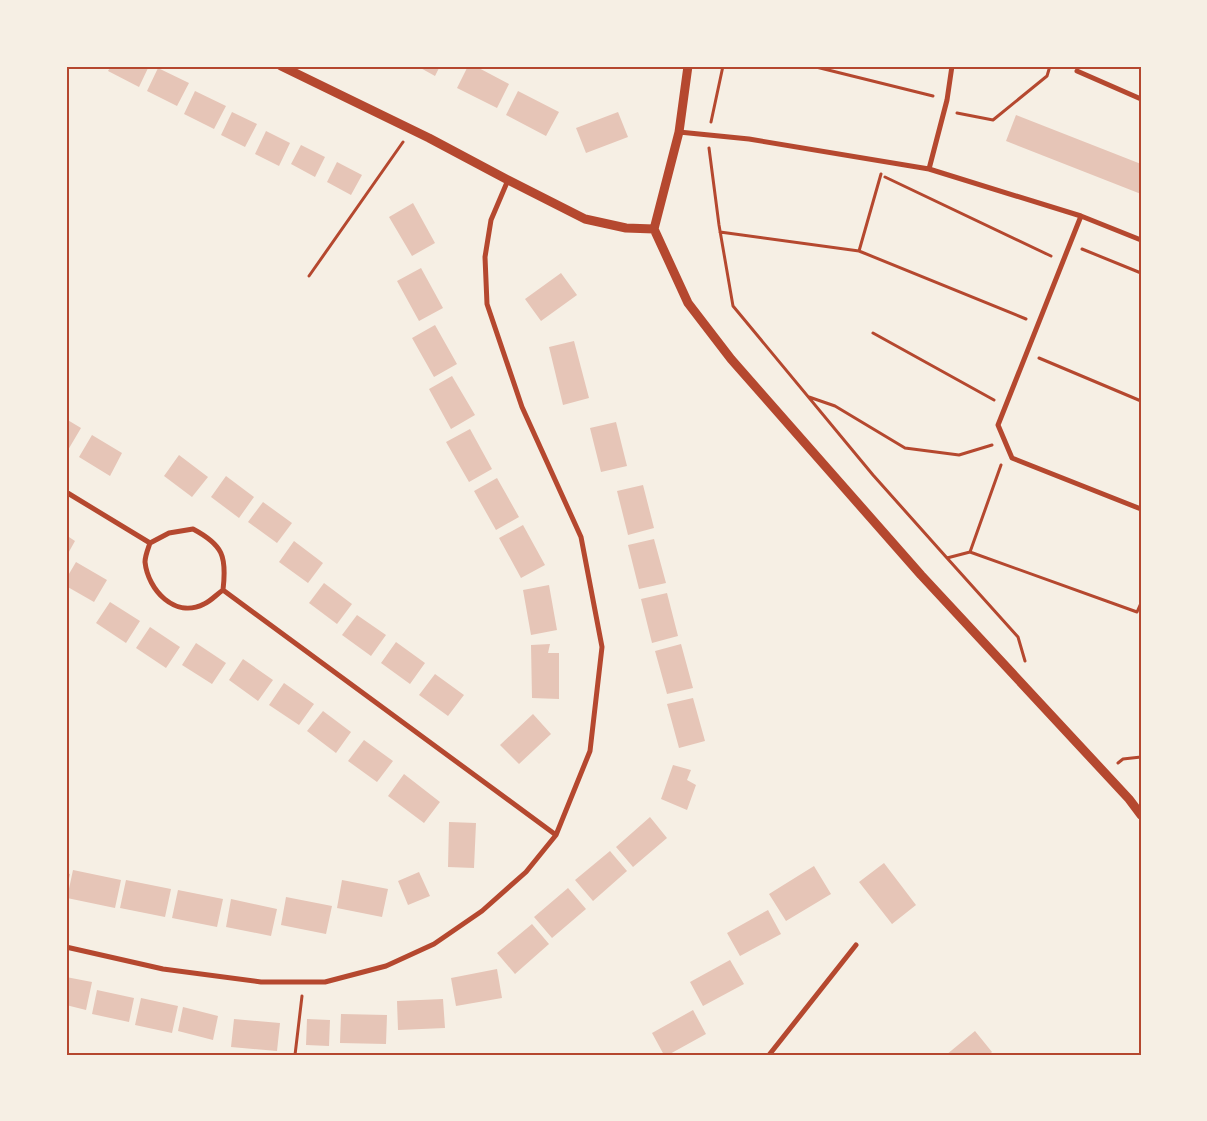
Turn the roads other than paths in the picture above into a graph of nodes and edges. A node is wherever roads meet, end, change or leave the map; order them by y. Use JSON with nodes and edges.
{"nodes":[{"id":1,"x":280,"y":66,"type":"edge"},
{"id":2,"x":688,"y":66,"type":"edge"},
{"id":3,"x":952,"y":66,"type":"edge"},
{"id":4,"x":1077,"y":71,"type":"dead end"},
{"id":5,"x":1141,"y":99,"type":"edge"},
{"id":6,"x":679,"y":132,"type":"junction"},
{"id":7,"x":929,"y":169,"type":"junction"},
{"id":8,"x":508,"y":180,"type":"junction"},
{"id":9,"x":1081,"y":216,"type":"junction"},
{"id":10,"x":654,"y":229,"type":"junction"},
{"id":11,"x":1141,"y":240,"type":"edge"},
{"id":12,"x":66,"y":492,"type":"edge"},
{"id":13,"x":1141,"y":509,"type":"edge"},
{"id":14,"x":150,"y":543,"type":"junction"},
{"id":15,"x":223,"y":590,"type":"junction"},
{"id":16,"x":1141,"y":815,"type":"edge"},
{"id":17,"x":556,"y":835,"type":"junction"},
{"id":18,"x":856,"y":945,"type":"dead end"},
{"id":19,"x":66,"y":947,"type":"edge"},
{"id":20,"x":769,"y":1055,"type":"edge"}],
"edges":[{"from":1,"to":8,"type":"street"},
{"from":2,"to":6,"type":"street"},
{"from":3,"to":7,"type":"street"},
{"from":4,"to":5,"type":"street"},
{"from":6,"to":7,"type":"street"},
{"from":6,"to":10,"type":"street"},
{"from":7,"to":9,"type":"street"},
{"from":8,"to":10,"type":"street"},
{"from":8,"to":17,"type":"street"},
{"from":9,"to":11,"type":"street"},
{"from":9,"to":13,"type":"street"},
{"from":10,"to":16,"type":"street"},
{"from":12,"to":14,"type":"street"},
{"from":14,"to":15,"type":"street"},
{"from":14,"to":15,"type":"street"},
{"from":15,"to":17,"type":"street"},
{"from":17,"to":19,"type":"street"},
{"from":18,"to":20,"type":"street"}]}
